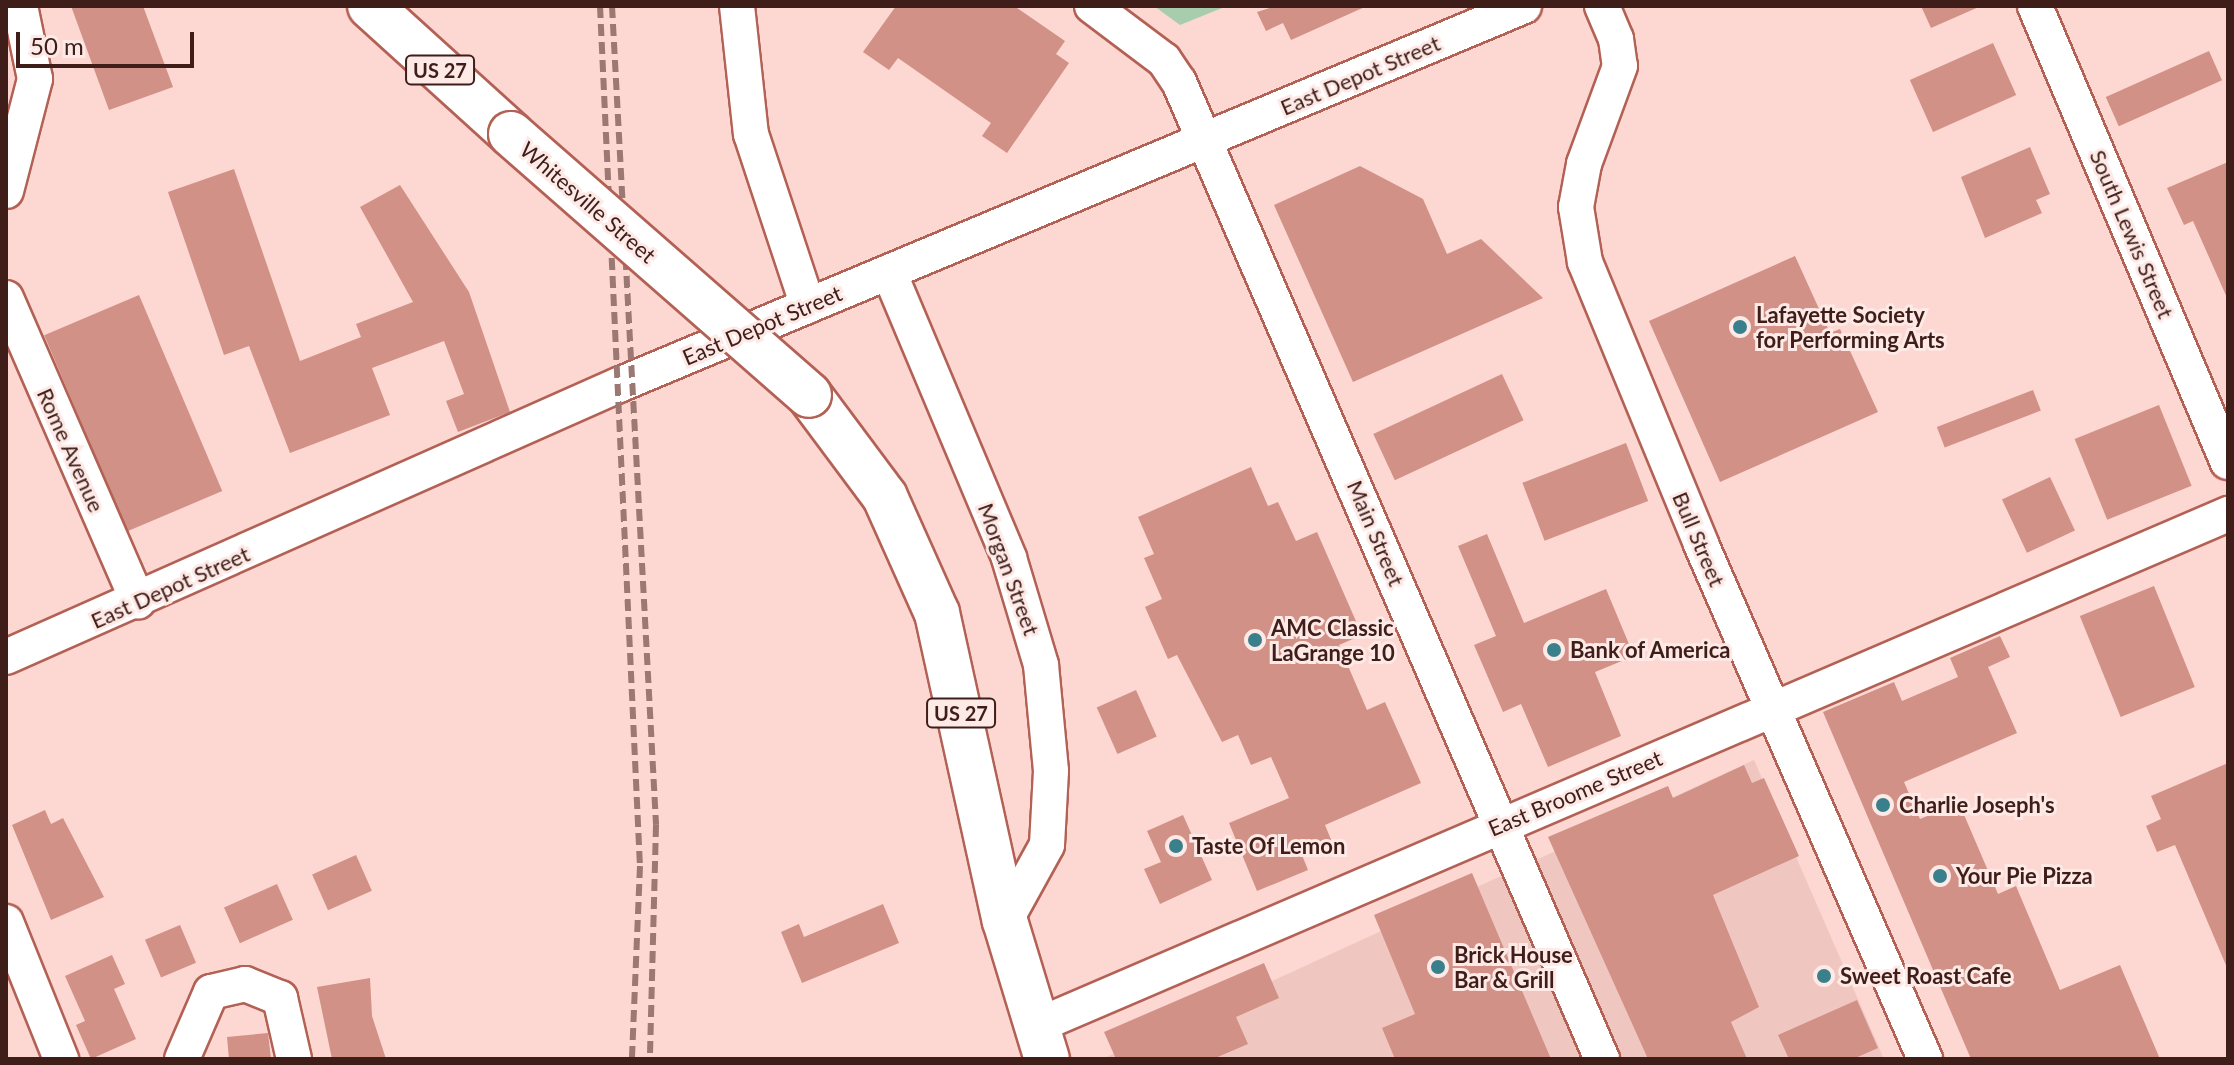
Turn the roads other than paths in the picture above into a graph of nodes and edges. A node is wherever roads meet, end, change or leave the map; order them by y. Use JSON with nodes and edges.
{"nodes":[{"id":1,"x":20,"y":6,"type":"edge"},
{"id":2,"x":370,"y":6,"type":"edge"},
{"id":3,"x":737,"y":6,"type":"edge"},
{"id":4,"x":1092,"y":6,"type":"edge"},
{"id":5,"x":1524,"y":6,"type":"edge"},
{"id":6,"x":1602,"y":6,"type":"edge"},
{"id":7,"x":2035,"y":6,"type":"edge"},
{"id":8,"x":1205,"y":140,"type":"junction"},
{"id":9,"x":6,"y":191,"type":"edge"},
{"id":10,"x":889,"y":272,"type":"junction"},
{"id":11,"x":6,"y":298,"type":"edge"},
{"id":12,"x":808,"y":306,"type":"junction"},
{"id":13,"x":2228,"y":462,"type":"edge"},
{"id":14,"x":2228,"y":514,"type":"edge"},
{"id":15,"x":138,"y":602,"type":"junction"},
{"id":16,"x":6,"y":657,"type":"edge"},
{"id":17,"x":1772,"y":709,"type":"junction"},
{"id":18,"x":1501,"y":824,"type":"junction"},
{"id":19,"x":1005,"y":921,"type":"junction"},
{"id":20,"x":6,"y":922,"type":"edge"},
{"id":21,"x":1041,"y":1043,"type":"edge"},
{"id":22,"x":61,"y":1059,"type":"edge"},
{"id":23,"x":182,"y":1059,"type":"edge"},
{"id":24,"x":294,"y":1059,"type":"edge"},
{"id":25,"x":1602,"y":1059,"type":"edge"},
{"id":26,"x":1925,"y":1059,"type":"edge"}],
"edges":[{"from":1,"to":9,"type":"street"},
{"from":2,"to":19,"type":"highway","name":"Whitesville Street","number":"US 27","bridge":true},
{"from":3,"to":12,"type":"street"},
{"from":4,"to":8,"type":"street","name":"Main Street"},
{"from":5,"to":8,"type":"street","name":"East Depot Street"},
{"from":6,"to":17,"type":"street","name":"Bull Street"},
{"from":7,"to":13,"type":"street","name":"South Lewis Street"},
{"from":8,"to":10,"type":"street","name":"East Depot Street"},
{"from":8,"to":18,"type":"street","name":"Main Street"},
{"from":10,"to":12,"type":"street","name":"East Depot Street"},
{"from":10,"to":19,"type":"street","name":"Morgan Street"},
{"from":11,"to":15,"type":"street","name":"Rome Avenue"},
{"from":12,"to":15,"type":"street","name":"East Depot Street"},
{"from":14,"to":17,"type":"street","name":"East Broome Street"},
{"from":15,"to":16,"type":"street","name":"East Depot Street"},
{"from":17,"to":18,"type":"street","name":"East Broome Street"},
{"from":17,"to":26,"type":"street","name":"Bull Street"},
{"from":18,"to":21,"type":"street","name":"East Broome Street"},
{"from":18,"to":25,"type":"street","name":"Main Street"},
{"from":19,"to":21,"type":"highway","number":"US 27"},
{"from":20,"to":22,"type":"street"},
{"from":23,"to":24,"type":"street"}]}
